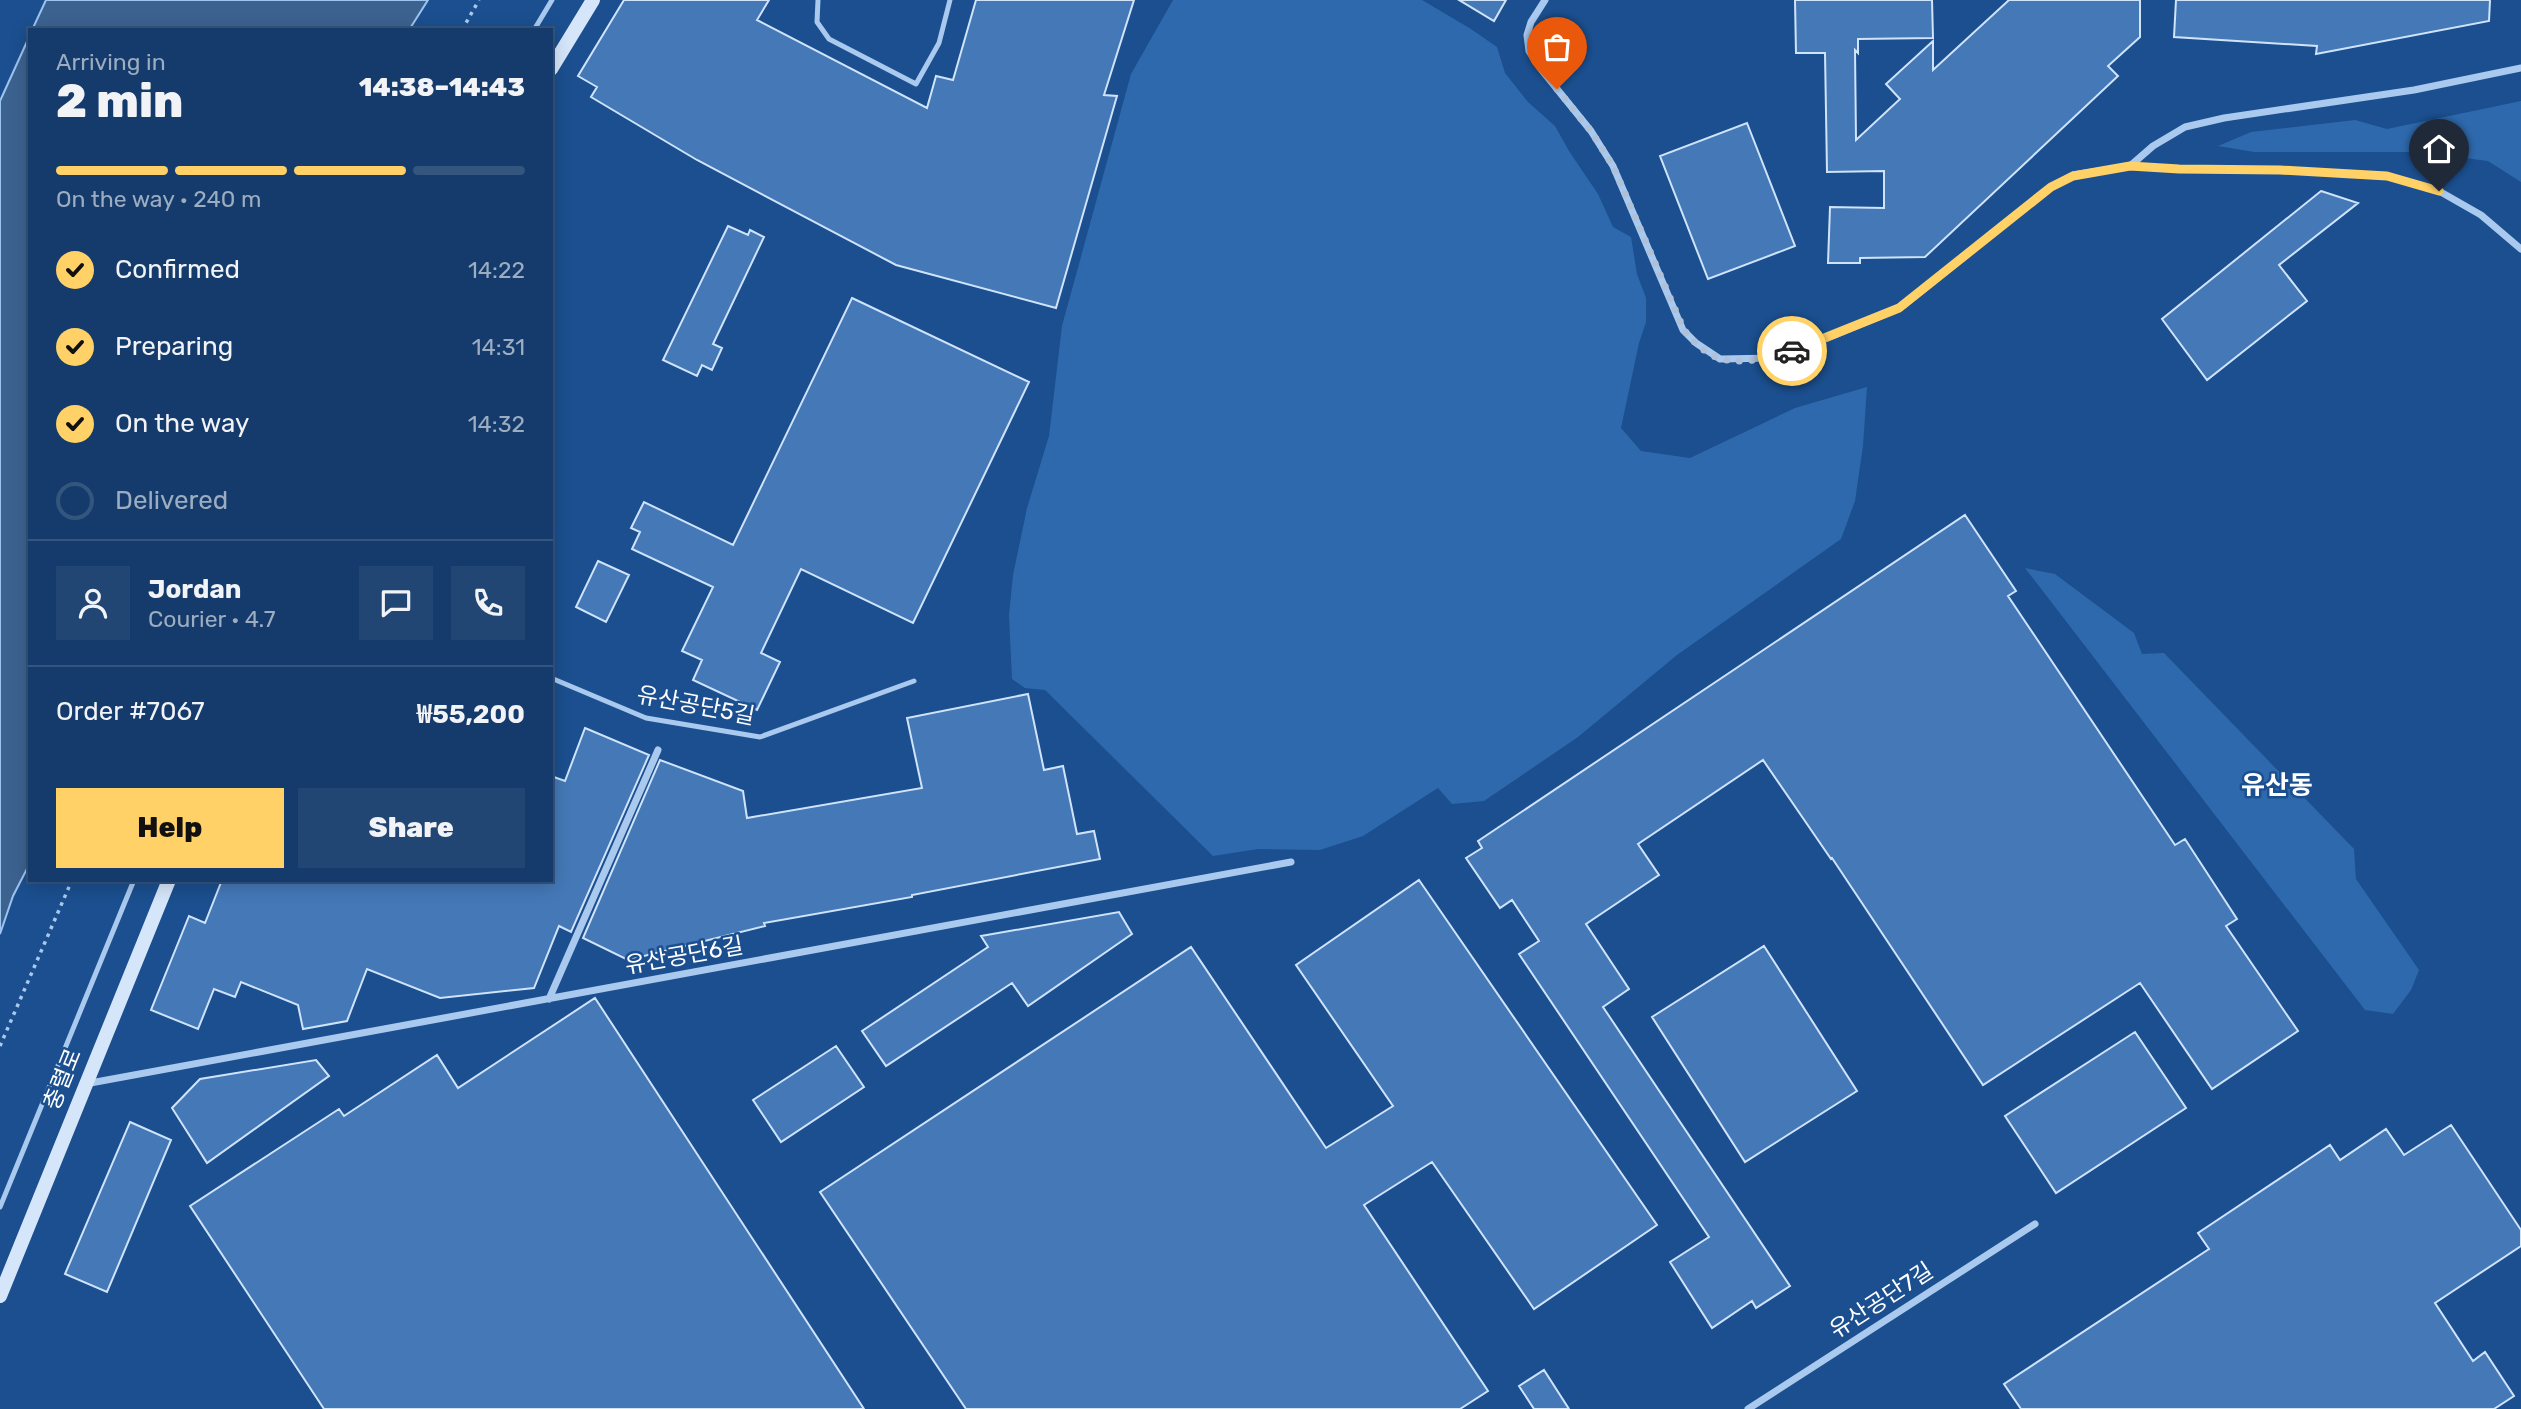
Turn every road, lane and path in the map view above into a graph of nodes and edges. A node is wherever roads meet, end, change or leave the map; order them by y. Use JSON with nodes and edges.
{"nodes":[{"id":1,"x":479,"y":0,"type":"edge"},
{"id":2,"x":552,"y":0,"type":"edge"},
{"id":3,"x":593,"y":0,"type":"edge"},
{"id":4,"x":818,"y":0,"type":"edge"},
{"id":5,"x":950,"y":0,"type":"edge"},
{"id":6,"x":1545,"y":0,"type":"edge"},
{"id":7,"x":463,"y":28,"type":"edge"},
{"id":8,"x":535,"y":28,"type":"edge"},
{"id":9,"x":553,"y":66,"type":"edge"},
{"id":10,"x":2521,"y":68,"type":"edge"},
{"id":11,"x":2130,"y":166,"type":"junction"},
{"id":12,"x":2521,"y":249,"type":"edge"},
{"id":13,"x":553,"y":679,"type":"edge"},
{"id":14,"x":914,"y":681,"type":"dead end"},
{"id":15,"x":658,"y":750,"type":"dead end"},
{"id":16,"x":1291,"y":863,"type":"dead end"},
{"id":17,"x":71,"y":882,"type":"edge"},
{"id":18,"x":133,"y":882,"type":"edge"},
{"id":19,"x":168,"y":882,"type":"edge"},
{"id":20,"x":549,"y":999,"type":"junction"},
{"id":21,"x":0,"y":1046,"type":"edge"},
{"id":22,"x":85,"y":1085,"type":"junction"},
{"id":23,"x":0,"y":1207,"type":"edge"},
{"id":24,"x":2035,"y":1224,"type":"dead end"},
{"id":25,"x":0,"y":1296,"type":"edge"},
{"id":26,"x":1748,"y":1409,"type":"edge"}],
"edges":[{"from":1,"to":7,"type":"path"},
{"from":2,"to":8,"type":"lane"},
{"from":3,"to":9,"type":"main road"},
{"from":4,"to":5,"type":"lane"},
{"from":6,"to":11,"type":"street"},
{"from":10,"to":11,"type":"street"},
{"from":11,"to":12,"type":"street"},
{"from":13,"to":14,"type":"lane","name":"유산공단5길"},
{"from":15,"to":20,"type":"street"},
{"from":16,"to":20,"type":"street","name":"유산공단6길"},
{"from":17,"to":21,"type":"path"},
{"from":18,"to":23,"type":"lane"},
{"from":19,"to":22,"type":"main road","name":"충렬로"},
{"from":20,"to":22,"type":"street","name":"유산공단6길"},
{"from":22,"to":25,"type":"main road","name":"충렬로"},
{"from":24,"to":26,"type":"street","name":"유산공단7길"}]}
